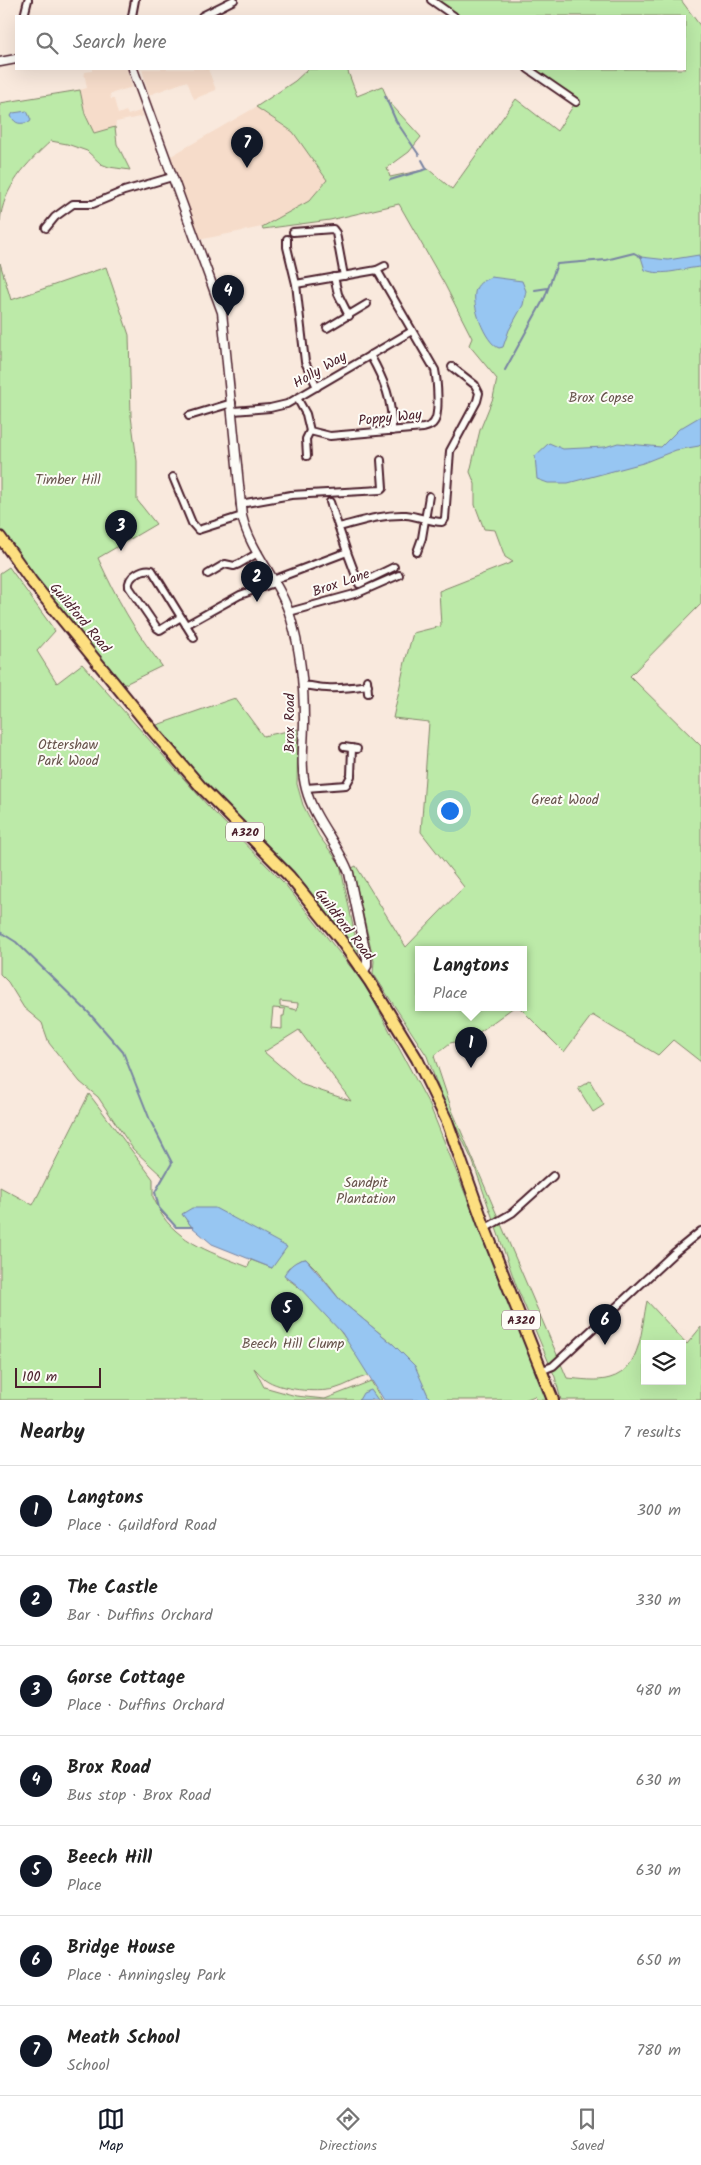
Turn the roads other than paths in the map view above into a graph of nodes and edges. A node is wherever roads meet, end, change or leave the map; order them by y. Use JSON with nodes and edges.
{"nodes":[{"id":1,"x":28,"y":0,"type":"edge"},
{"id":2,"x":135,"y":0,"type":"edge"},
{"id":3,"x":234,"y":0,"type":"edge"},
{"id":4,"x":431,"y":0,"type":"edge"},
{"id":5,"x":24,"y":15,"type":"edge"},
{"id":6,"x":132,"y":15,"type":"edge"},
{"id":7,"x":204,"y":15,"type":"edge"},
{"id":8,"x":453,"y":15,"type":"edge"},
{"id":9,"x":15,"y":58,"type":"edge"},
{"id":10,"x":0,"y":62,"type":"edge"},
{"id":11,"x":133,"y":70,"type":"edge"},
{"id":12,"x":529,"y":70,"type":"edge"},
{"id":13,"x":576,"y":102,"type":"dead end"},
{"id":14,"x":172,"y":176,"type":"junction"},
{"id":15,"x":46,"y":228,"type":"dead end"},
{"id":16,"x":293,"y":232,"type":"dead end"},
{"id":17,"x":287,"y":239,"type":"dead end"},
{"id":18,"x":385,"y":266,"type":"dead end"},
{"id":19,"x":377,"y":270,"type":"junction"},
{"id":20,"x":344,"y":276,"type":"junction"},
{"id":21,"x":334,"y":277,"type":"junction"},
{"id":22,"x":296,"y":284,"type":"junction"},
{"id":23,"x":368,"y":304,"type":"dead end"},
{"id":24,"x":349,"y":316,"type":"junction"},
{"id":25,"x":327,"y":328,"type":"dead end"},
{"id":26,"x":412,"y":331,"type":"junction"},
{"id":27,"x":370,"y":355,"type":"junction"},
{"id":28,"x":452,"y":367,"type":"dead end"},
{"id":29,"x":317,"y":386,"type":"junction"},
{"id":30,"x":297,"y":398,"type":"junction"},
{"id":31,"x":233,"y":407,"type":"junction"},
{"id":32,"x":191,"y":417,"type":"dead end"},
{"id":33,"x":310,"y":431,"type":"junction"},
{"id":34,"x":392,"y":431,"type":"junction"},
{"id":35,"x":307,"y":456,"type":"dead end"},
{"id":36,"x":381,"y":460,"type":"dead end"},
{"id":37,"x":173,"y":476,"type":"dead end"},
{"id":38,"x":429,"y":496,"type":"dead end"},
{"id":39,"x":330,"y":502,"type":"dead end"},
{"id":40,"x":240,"y":504,"type":"junction"},
{"id":41,"x":242,"y":516,"type":"junction"},
{"id":42,"x":425,"y":518,"type":"junction"},
{"id":43,"x":340,"y":527,"type":"junction"},
{"id":44,"x":0,"y":537,"type":"edge"},
{"id":45,"x":347,"y":552,"type":"junction"},
{"id":46,"x":417,"y":552,"type":"dead end"},
{"id":47,"x":258,"y":553,"type":"junction"},
{"id":48,"x":394,"y":567,"type":"dead end"},
{"id":49,"x":208,"y":574,"type":"dead end"},
{"id":50,"x":399,"y":575,"type":"dead end"},
{"id":51,"x":274,"y":581,"type":"junction"},
{"id":52,"x":289,"y":612,"type":"junction"},
{"id":53,"x":181,"y":618,"type":"junction"},
{"id":54,"x":186,"y":625,"type":"junction"},
{"id":55,"x":194,"y":638,"type":"dead end"},
{"id":56,"x":303,"y":686,"type":"junction"},
{"id":57,"x":368,"y":686,"type":"dead end"},
{"id":58,"x":344,"y":747,"type":"dead end"},
{"id":59,"x":306,"y":788,"type":"junction"},
{"id":60,"x":363,"y":972,"type":"junction"},
{"id":61,"x":553,"y":1176,"type":"dead end"},
{"id":62,"x":486,"y":1228,"type":"junction"},
{"id":63,"x":701,"y":1231,"type":"edge"},
{"id":64,"x":542,"y":1370,"type":"junction"},
{"id":65,"x":553,"y":1400,"type":"edge"}],
"edges":[{"from":1,"to":5,"type":"street"},
{"from":2,"to":6,"type":"street"},
{"from":3,"to":7,"type":"street"},
{"from":4,"to":8,"type":"street"},
{"from":9,"to":10,"type":"street"},
{"from":11,"to":14,"type":"street","name":"Brox Road"},
{"from":12,"to":13,"type":"street"},
{"from":14,"to":15,"type":"street"},
{"from":14,"to":31,"type":"street","name":"Brox Road"},
{"from":16,"to":20,"type":"street"},
{"from":17,"to":22,"type":"street"},
{"from":18,"to":19,"type":"street"},
{"from":19,"to":20,"type":"street"},
{"from":19,"to":26,"type":"street"},
{"from":20,"to":21,"type":"street"},
{"from":21,"to":22,"type":"street"},
{"from":21,"to":24,"type":"street"},
{"from":22,"to":29,"type":"street"},
{"from":23,"to":24,"type":"street"},
{"from":24,"to":25,"type":"street"},
{"from":26,"to":27,"type":"street","name":"Holly Way"},
{"from":26,"to":34,"type":"street","name":"Poppy Way"},
{"from":27,"to":29,"type":"street","name":"Holly Way"},
{"from":27,"to":34,"type":"street"},
{"from":28,"to":42,"type":"street"},
{"from":29,"to":30,"type":"street","name":"Holly Way"},
{"from":30,"to":31,"type":"street","name":"Holly Way"},
{"from":30,"to":33,"type":"street"},
{"from":31,"to":32,"type":"street","name":"Holly Way"},
{"from":31,"to":40,"type":"street","name":"Brox Road"},
{"from":33,"to":34,"type":"street","name":"Poppy Way"},
{"from":33,"to":35,"type":"street"},
{"from":36,"to":40,"type":"street"},
{"from":37,"to":41,"type":"street"},
{"from":38,"to":42,"type":"street"},
{"from":39,"to":43,"type":"street"},
{"from":40,"to":41,"type":"street","name":"Brox Road"},
{"from":41,"to":47,"type":"street","name":"Brox Road"},
{"from":42,"to":43,"type":"street"},
{"from":42,"to":46,"type":"street"},
{"from":43,"to":45,"type":"street"},
{"from":44,"to":60,"type":"main road","name":"Guildford Road","number":"A320"},
{"from":45,"to":48,"type":"street"},
{"from":45,"to":51,"type":"street"},
{"from":47,"to":49,"type":"street"},
{"from":47,"to":51,"type":"street","name":"Brox Road"},
{"from":50,"to":52,"type":"street","name":"Brox Lane"},
{"from":51,"to":52,"type":"street","name":"Brox Road"},
{"from":51,"to":54,"type":"street"},
{"from":52,"to":56,"type":"street","name":"Brox Road"},
{"from":53,"to":53,"type":"street"},
{"from":53,"to":54,"type":"street"},
{"from":54,"to":55,"type":"street"},
{"from":56,"to":57,"type":"street"},
{"from":56,"to":59,"type":"street","name":"Brox Road"},
{"from":58,"to":59,"type":"street"},
{"from":59,"to":60,"type":"street","name":"Brox Road"},
{"from":60,"to":62,"type":"main road","name":"Guildford Road","number":"A320"},
{"from":61,"to":62,"type":"street"},
{"from":62,"to":64,"type":"main road","name":"Guildford Road","number":"A320"},
{"from":63,"to":64,"type":"street"},
{"from":64,"to":65,"type":"main road","name":"Guildford Road","number":"A320"}]}
